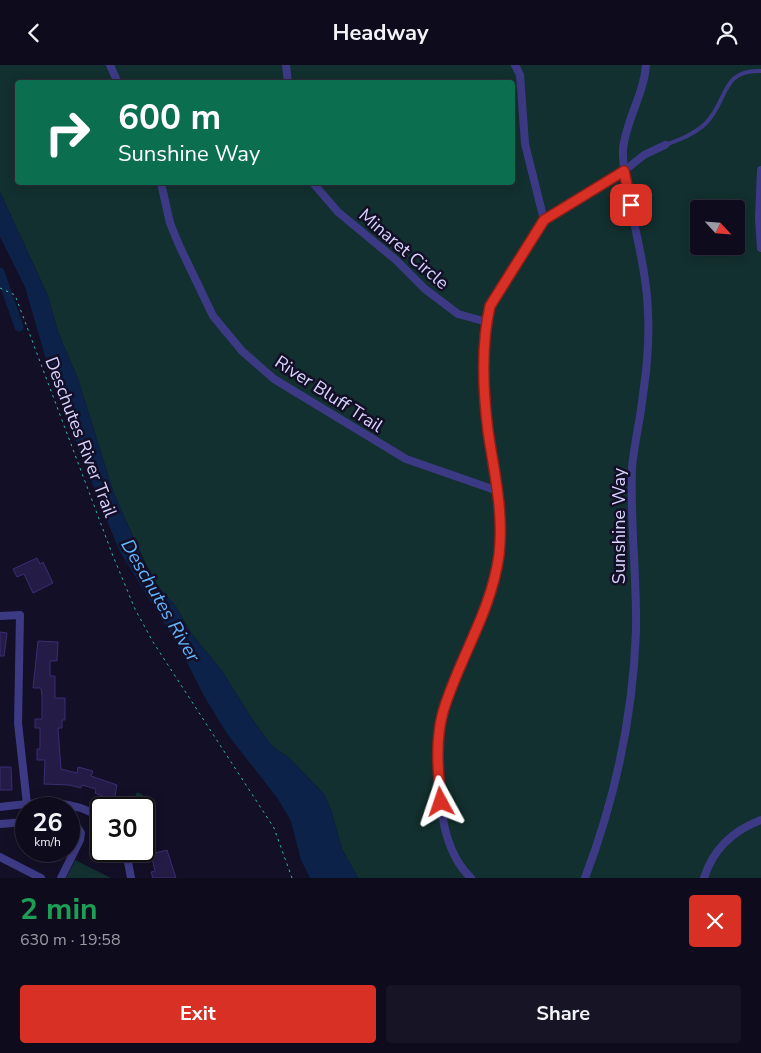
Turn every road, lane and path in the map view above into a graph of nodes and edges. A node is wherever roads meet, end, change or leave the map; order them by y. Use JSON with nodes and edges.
{"nodes":[{"id":1,"x":110,"y":65,"type":"edge"},
{"id":2,"x":286,"y":65,"type":"edge"},
{"id":3,"x":515,"y":65,"type":"edge"},
{"id":4,"x":646,"y":65,"type":"edge"},
{"id":5,"x":761,"y":71,"type":"edge"},
{"id":6,"x":117,"y":80,"type":"edge"},
{"id":7,"x":288,"y":80,"type":"edge"},
{"id":8,"x":665,"y":145,"type":"joint"},
{"id":9,"x":761,"y":170,"type":"edge"},
{"id":10,"x":624,"y":171,"type":"junction"},
{"id":11,"x":161,"y":185,"type":"edge"},
{"id":12,"x":315,"y":185,"type":"edge"},
{"id":13,"x":544,"y":220,"type":"junction"},
{"id":14,"x":760,"y":237,"type":"edge"},
{"id":15,"x":761,"y":247,"type":"edge"},
{"id":16,"x":0,"y":288,"type":"edge"},
{"id":17,"x":486,"y":322,"type":"junction"},
{"id":18,"x":498,"y":491,"type":"junction"},
{"id":19,"x":0,"y":616,"type":"edge"},
{"id":20,"x":26,"y":797,"type":"edge"},
{"id":21,"x":0,"y":807,"type":"edge"},
{"id":22,"x":15,"y":807,"type":"edge"},
{"id":23,"x":761,"y":821,"type":"edge"},
{"id":24,"x":15,"y":823,"type":"edge"},
{"id":25,"x":0,"y":824,"type":"edge"},
{"id":26,"x":0,"y":857,"type":"edge"},
{"id":27,"x":69,"y":862,"type":"edge"},
{"id":28,"x":129,"y":862,"type":"edge"},
{"id":29,"x":42,"y":878,"type":"edge"},
{"id":30,"x":61,"y":878,"type":"edge"},
{"id":31,"x":131,"y":878,"type":"edge"},
{"id":32,"x":292,"y":878,"type":"edge"},
{"id":33,"x":471,"y":878,"type":"edge"},
{"id":34,"x":585,"y":878,"type":"edge"},
{"id":35,"x":704,"y":878,"type":"edge"}],
"edges":[{"from":1,"to":6,"type":"street"},
{"from":2,"to":7,"type":"street"},
{"from":3,"to":13,"type":"street"},
{"from":4,"to":10,"type":"street"},
{"from":5,"to":8,"type":"lane"},
{"from":8,"to":10,"type":"street"},
{"from":9,"to":14,"type":"street"},
{"from":10,"to":13,"type":"street"},
{"from":10,"to":34,"type":"street","name":"Sunshine Way"},
{"from":11,"to":18,"type":"street","name":"River Bluff Trail"},
{"from":12,"to":17,"type":"street","name":"Minaret Circle"},
{"from":13,"to":17,"type":"street"},
{"from":14,"to":15,"type":"street"},
{"from":16,"to":32,"type":"path","name":"Deschutes River Trail"},
{"from":17,"to":18,"type":"street"},
{"from":18,"to":33,"type":"street"},
{"from":19,"to":20,"type":"street"},
{"from":21,"to":22,"type":"street"},
{"from":23,"to":35,"type":"street"},
{"from":24,"to":25,"type":"street"},
{"from":26,"to":29,"type":"street"},
{"from":27,"to":30,"type":"street"},
{"from":28,"to":31,"type":"street"}]}
